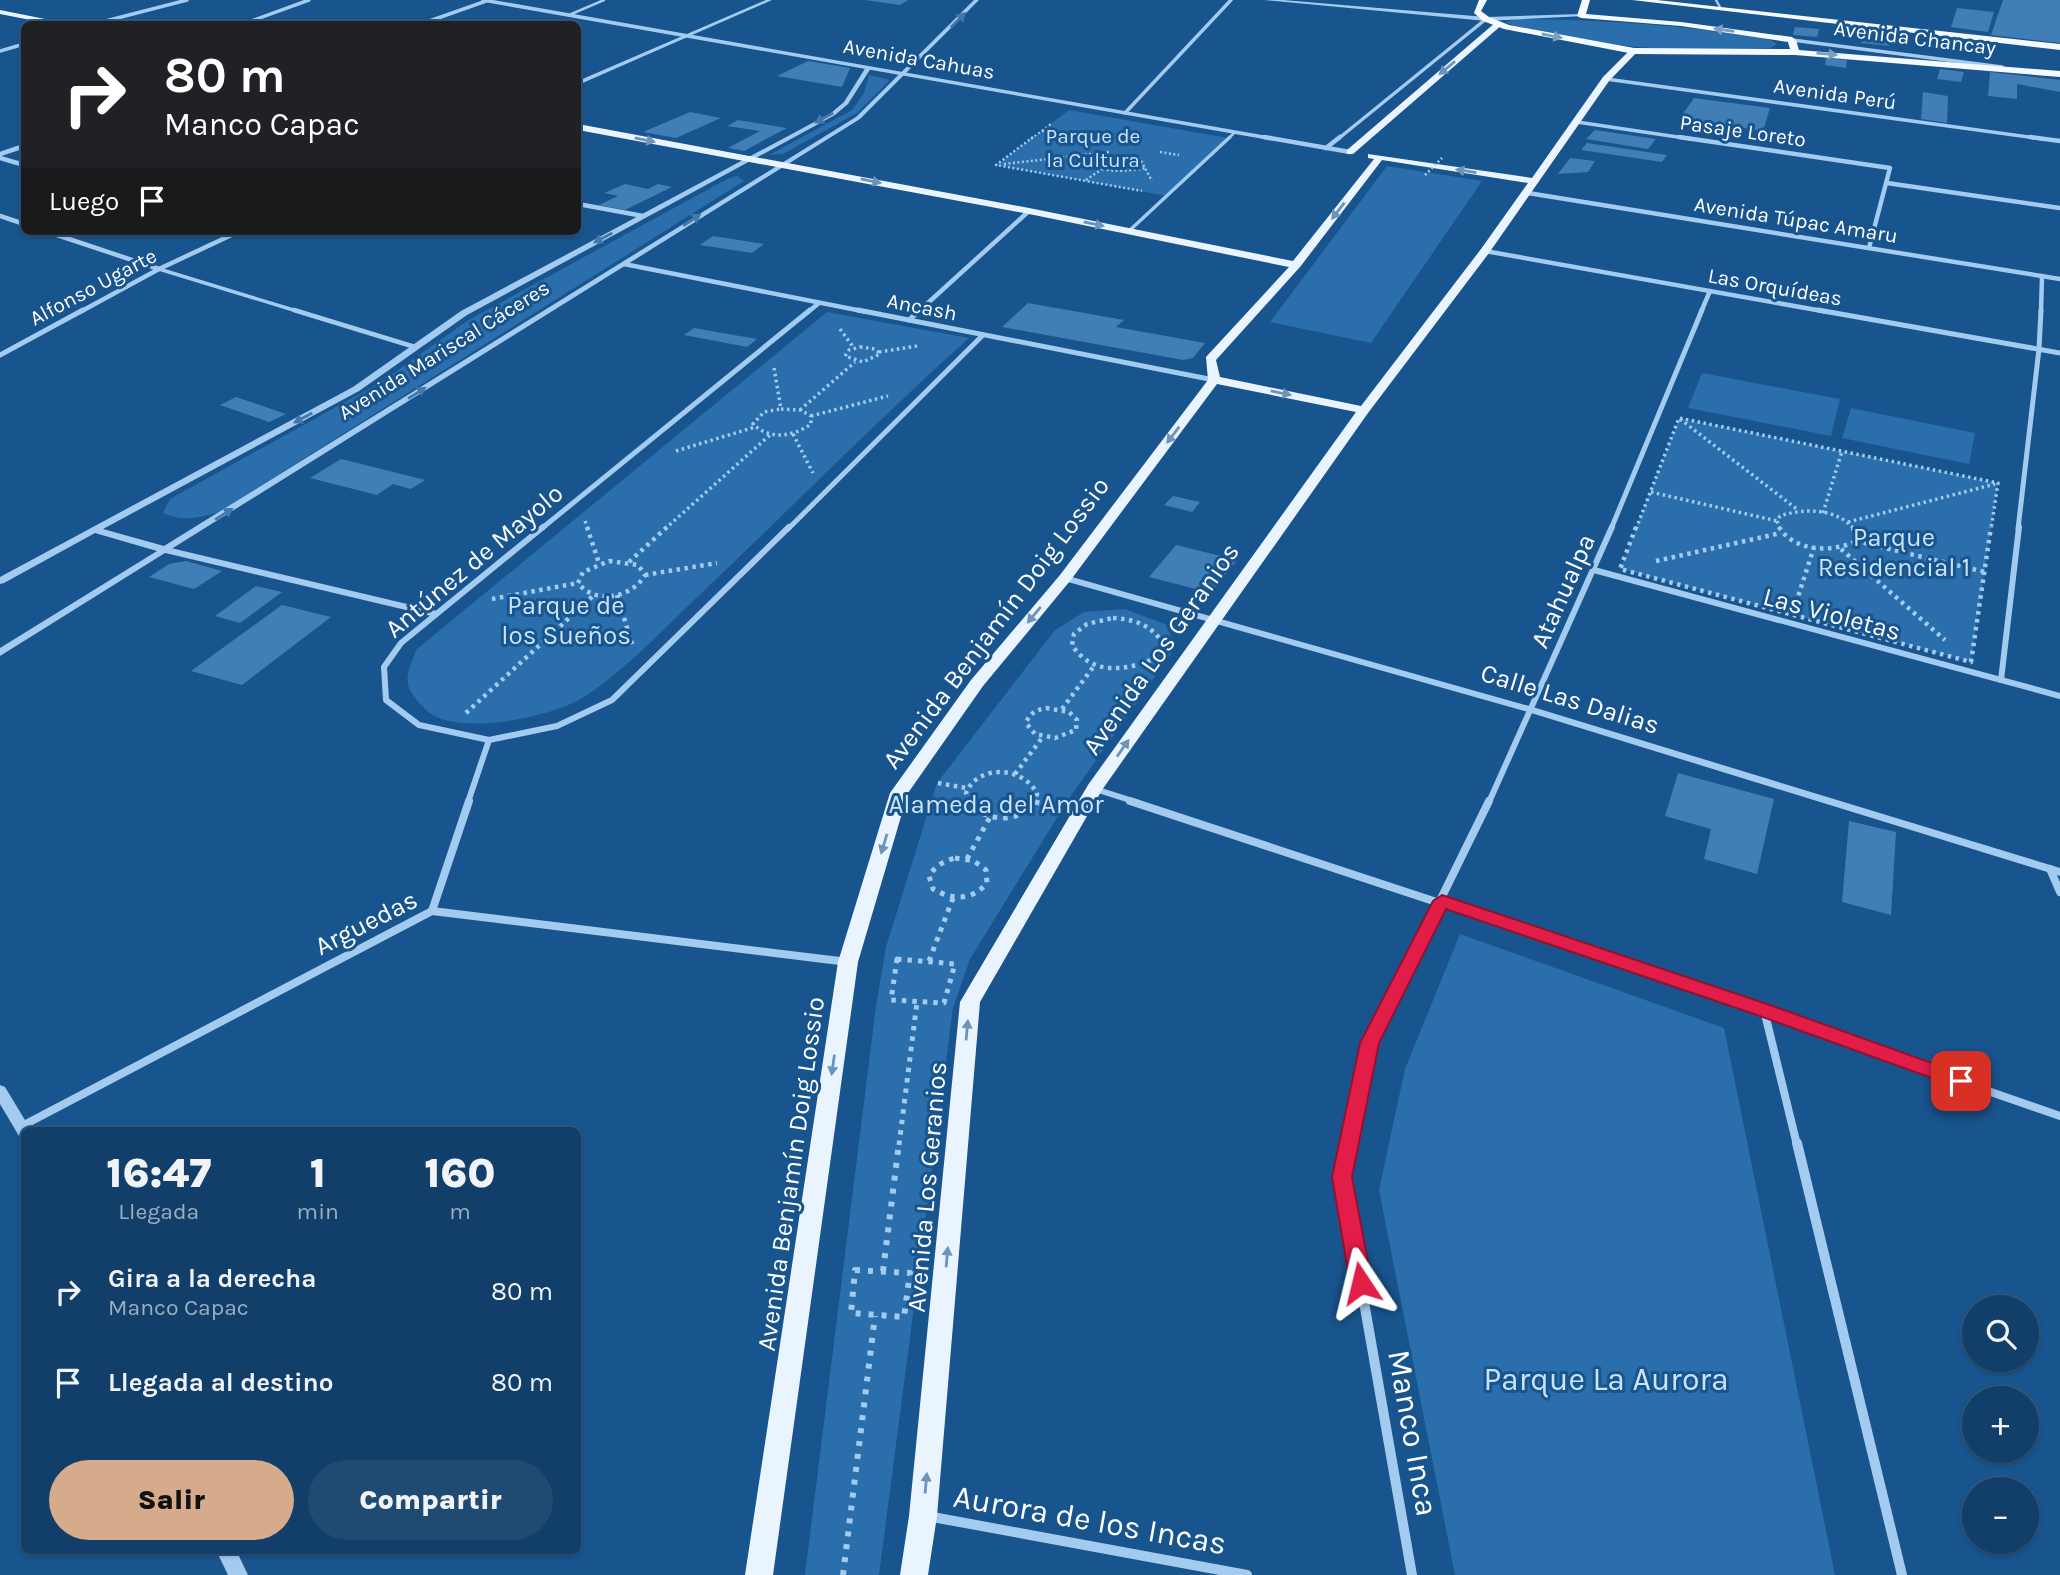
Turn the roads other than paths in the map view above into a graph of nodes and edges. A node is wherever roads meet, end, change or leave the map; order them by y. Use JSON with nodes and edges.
{"nodes":[{"id":1,"x":187,"y":0,"type":"edge"},
{"id":2,"x":309,"y":0,"type":"edge"},
{"id":3,"x":485,"y":0,"type":"edge"},
{"id":4,"x":604,"y":0,"type":"edge"},
{"id":5,"x":770,"y":0,"type":"edge"},
{"id":6,"x":977,"y":0,"type":"edge"},
{"id":7,"x":1231,"y":0,"type":"edge"},
{"id":8,"x":1266,"y":0,"type":"edge"},
{"id":9,"x":1483,"y":0,"type":"edge"},
{"id":10,"x":1586,"y":0,"type":"edge"},
{"id":11,"x":1636,"y":0,"type":"edge"},
{"id":12,"x":1716,"y":0,"type":"edge"},
{"id":13,"x":1721,"y":9,"type":"junction"},
{"id":14,"x":0,"y":12,"type":"edge"},
{"id":15,"x":569,"y":15,"type":"junction"},
{"id":16,"x":1581,"y":16,"type":"junction"},
{"id":17,"x":1486,"y":19,"type":"junction"},
{"id":18,"x":45,"y":21,"type":"edge"},
{"id":19,"x":106,"y":21,"type":"edge"},
{"id":20,"x":251,"y":21,"type":"edge"},
{"id":21,"x":429,"y":21,"type":"edge"},
{"id":22,"x":1499,"y":24,"type":"junction"},
{"id":23,"x":689,"y":36,"type":"junction"},
{"id":24,"x":1792,"y":40,"type":"junction"},
{"id":25,"x":21,"y":45,"type":"edge"},
{"id":26,"x":2060,"y":47,"type":"edge"},
{"id":27,"x":0,"y":51,"type":"edge"},
{"id":28,"x":1634,"y":51,"type":"junction"},
{"id":29,"x":1795,"y":52,"type":"junction"},
{"id":30,"x":868,"y":68,"type":"junction"},
{"id":31,"x":2034,"y":71,"type":"junction"},
{"id":32,"x":905,"y":74,"type":"junction"},
{"id":33,"x":2060,"y":74,"type":"edge"},
{"id":34,"x":1606,"y":79,"type":"junction"},
{"id":35,"x":581,"y":82,"type":"edge"},
{"id":36,"x":1125,"y":113,"type":"junction"},
{"id":37,"x":1577,"y":122,"type":"junction"},
{"id":38,"x":581,"y":128,"type":"edge"},
{"id":39,"x":1234,"y":133,"type":"junction"},
{"id":40,"x":2060,"y":141,"type":"edge"},
{"id":41,"x":21,"y":147,"type":"edge"},
{"id":42,"x":1326,"y":148,"type":"junction"},
{"id":43,"x":1350,"y":152,"type":"junction"},
{"id":44,"x":0,"y":155,"type":"edge"},
{"id":45,"x":1380,"y":157,"type":"junction"},
{"id":46,"x":747,"y":159,"type":"junction"},
{"id":47,"x":21,"y":164,"type":"edge"},
{"id":48,"x":780,"y":164,"type":"junction"},
{"id":49,"x":1887,"y":183,"type":"junction"},
{"id":50,"x":1531,"y":187,"type":"junction"},
{"id":51,"x":581,"y":205,"type":"edge"},
{"id":52,"x":2060,"y":208,"type":"edge"},
{"id":53,"x":1029,"y":211,"type":"junction"},
{"id":54,"x":0,"y":216,"type":"edge"},
{"id":55,"x":643,"y":216,"type":"junction"},
{"id":56,"x":21,"y":223,"type":"edge"},
{"id":57,"x":1129,"y":231,"type":"junction"},
{"id":58,"x":57,"y":235,"type":"edge"},
{"id":59,"x":231,"y":235,"type":"edge"},
{"id":60,"x":1869,"y":248,"type":"junction"},
{"id":61,"x":1485,"y":251,"type":"junction"},
{"id":62,"x":624,"y":264,"type":"junction"},
{"id":63,"x":1296,"y":265,"type":"junction"},
{"id":64,"x":159,"y":269,"type":"junction"},
{"id":65,"x":2042,"y":276,"type":"junction"},
{"id":66,"x":2060,"y":279,"type":"edge"},
{"id":67,"x":1710,"y":291,"type":"junction"},
{"id":68,"x":819,"y":303,"type":"junction"},
{"id":69,"x":909,"y":320,"type":"junction"},
{"id":70,"x":983,"y":335,"type":"junction"},
{"id":71,"x":415,"y":347,"type":"junction"},
{"id":72,"x":2039,"y":349,"type":"junction"},
{"id":73,"x":2060,"y":353,"type":"edge"},
{"id":74,"x":0,"y":355,"type":"edge"},
{"id":75,"x":1214,"y":380,"type":"junction"},
{"id":76,"x":1364,"y":410,"type":"junction"},
{"id":77,"x":94,"y":530,"type":"junction"},
{"id":78,"x":166,"y":550,"type":"junction"},
{"id":79,"x":1594,"y":570,"type":"junction"},
{"id":80,"x":1065,"y":578,"type":"junction"},
{"id":81,"x":0,"y":581,"type":"edge"},
{"id":82,"x":436,"y":614,"type":"junction"},
{"id":83,"x":1214,"y":619,"type":"junction"},
{"id":84,"x":0,"y":653,"type":"edge"},
{"id":85,"x":2001,"y":680,"type":"junction"},
{"id":86,"x":2060,"y":696,"type":"edge"},
{"id":87,"x":1532,"y":710,"type":"junction"},
{"id":88,"x":489,"y":740,"type":"junction"},
{"id":89,"x":1094,"y":789,"type":"junction"},
{"id":90,"x":2055,"y":870,"type":"edge"},
{"id":91,"x":2060,"y":892,"type":"edge"},
{"id":92,"x":1442,"y":901,"type":"junction"},
{"id":93,"x":432,"y":911,"type":"junction"},
{"id":94,"x":849,"y":962,"type":"junction"},
{"id":95,"x":1763,"y":1010,"type":"junction"},
{"id":96,"x":0,"y":1091,"type":"edge"},
{"id":97,"x":2060,"y":1116,"type":"edge"},
{"id":98,"x":22,"y":1127,"type":"edge"},
{"id":99,"x":27,"y":1127,"type":"edge"},
{"id":100,"x":923,"y":1516,"type":"junction"},
{"id":101,"x":227,"y":1554,"type":"edge"},
{"id":102,"x":238,"y":1575,"type":"edge"},
{"id":103,"x":759,"y":1575,"type":"edge"},
{"id":104,"x":914,"y":1575,"type":"edge"},
{"id":105,"x":1247,"y":1575,"type":"edge"},
{"id":106,"x":1412,"y":1575,"type":"edge"},
{"id":107,"x":1902,"y":1575,"type":"edge"}],
"edges":[{"from":1,"to":19,"type":"street"},
{"from":2,"to":20,"type":"street"},
{"from":3,"to":15,"type":"street","name":"Avenida Cahuas"},
{"from":3,"to":21,"type":"street"},
{"from":4,"to":15,"type":"street"},
{"from":5,"to":23,"type":"street"},
{"from":32,"to":6,"type":"street","one_way":true},
{"from":7,"to":36,"type":"street"},
{"from":8,"to":17,"type":"street"},
{"from":9,"to":17,"type":"highway"},
{"from":10,"to":16,"type":"highway"},
{"from":11,"to":13,"type":"highway","name":"Avenida Chancay"},
{"from":12,"to":13,"type":"street"},
{"from":13,"to":26,"type":"highway","name":"Avenida Chancay"},
{"from":14,"to":18,"type":"main road"},
{"from":15,"to":23,"type":"street","name":"Avenida Cahuas"},
{"from":16,"to":17,"type":"street"},
{"from":24,"to":16,"type":"highway","one_way":true},
{"from":17,"to":22,"type":"highway","name":"Avenida Chancay"},
{"from":17,"to":42,"type":"street"},
{"from":22,"to":28,"type":"highway","name":"Avenida Chancay","one_way":true},
{"from":22,"to":43,"type":"main road","one_way":true},
{"from":23,"to":30,"type":"street","name":"Avenida Cahuas"},
{"from":23,"to":35,"type":"street"},
{"from":24,"to":29,"type":"highway"},
{"from":24,"to":31,"type":"street","name":"Avenida Chancay"},
{"from":25,"to":27,"type":"street"},
{"from":28,"to":29,"type":"highway","name":"Avenida Chancay"},
{"from":28,"to":34,"type":"main road","name":"Avenida Los Geranios"},
{"from":29,"to":31,"type":"highway","name":"Avenida Chancay","one_way":true},
{"from":30,"to":32,"type":"street","name":"Avenida Cahuas"},
{"from":30,"to":46,"type":"street","one_way":true},
{"from":31,"to":33,"type":"highway","name":"Avenida Chancay"},
{"from":32,"to":36,"type":"street","name":"Avenida Cahuas"},
{"from":32,"to":48,"type":"street","name":"Avenida Mariscal Cáceres"},
{"from":34,"to":37,"type":"main road","name":"Avenida Los Geranios"},
{"from":34,"to":40,"type":"street","name":"Avenida Perú"},
{"from":36,"to":39,"type":"street","name":"Avenida Cahuas"},
{"from":37,"to":49,"type":"street","name":"Pasaje Loreto"},
{"from":37,"to":50,"type":"main road","name":"Avenida Los Geranios"},
{"from":38,"to":46,"type":"main road","one_way":true},
{"from":39,"to":42,"type":"street","name":"Avenida Cahuas"},
{"from":39,"to":57,"type":"street"},
{"from":41,"to":44,"type":"street"},
{"from":42,"to":43,"type":"street","name":"Avenida Cahuas"},
{"from":43,"to":45,"type":"main road"},
{"from":44,"to":47,"type":"street"},
{"from":50,"to":45,"type":"main road","one_way":true},
{"from":45,"to":63,"type":"main road","name":"Avenida Benjamín Doig Lossio","one_way":true},
{"from":46,"to":48,"type":"main road"},
{"from":46,"to":55,"type":"street"},
{"from":48,"to":53,"type":"main road","one_way":true},
{"from":62,"to":48,"type":"street","name":"Avenida Mariscal Cáceres","one_way":true},
{"from":49,"to":52,"type":"street"},
{"from":49,"to":60,"type":"street"},
{"from":50,"to":60,"type":"street","name":"Avenida Túpac Amaru"},
{"from":50,"to":61,"type":"main road","name":"Avenida Los Geranios"},
{"from":51,"to":55,"type":"street"},
{"from":53,"to":57,"type":"main road","one_way":true},
{"from":53,"to":69,"type":"street"},
{"from":54,"to":56,"type":"street"},
{"from":55,"to":71,"type":"street","one_way":true},
{"from":57,"to":63,"type":"main road"},
{"from":58,"to":64,"type":"street"},
{"from":59,"to":64,"type":"street","name":"Alfonso Ugarte"},
{"from":60,"to":65,"type":"street","name":"Avenida Túpac Amaru"},
{"from":61,"to":67,"type":"street","name":"Las Orquídeas"},
{"from":61,"to":76,"type":"main road","name":"Avenida Los Geranios"},
{"from":62,"to":68,"type":"street","name":"Ancash"},
{"from":78,"to":62,"type":"street","name":"Avenida Mariscal Cáceres","one_way":true},
{"from":63,"to":75,"type":"main road","name":"Avenida Benjamín Doig Lossio"},
{"from":64,"to":71,"type":"street"},
{"from":64,"to":74,"type":"street","name":"Alfonso Ugarte"},
{"from":65,"to":66,"type":"street","name":"Avenida Túpac Amaru"},
{"from":65,"to":72,"type":"street"},
{"from":67,"to":72,"type":"street","name":"Las Orquídeas"},
{"from":67,"to":79,"type":"street","name":"Atahualpa"},
{"from":68,"to":69,"type":"street","name":"Ancash"},
{"from":68,"to":82,"type":"street","name":"Antúnez de Mayolo"},
{"from":69,"to":70,"type":"street","name":"Ancash"},
{"from":70,"to":75,"type":"street","name":"Ancash"},
{"from":70,"to":88,"type":"street","name":"Antúnez de Mayolo"},
{"from":71,"to":77,"type":"street","one_way":true},
{"from":72,"to":73,"type":"street","name":"Las Orquídeas"},
{"from":72,"to":85,"type":"street"},
{"from":75,"to":76,"type":"main road","one_way":true},
{"from":75,"to":80,"type":"main road","name":"Avenida Benjamín Doig Lossio","one_way":true},
{"from":76,"to":83,"type":"main road","name":"Avenida Los Geranios"},
{"from":77,"to":78,"type":"street"},
{"from":77,"to":81,"type":"street"},
{"from":78,"to":82,"type":"street"},
{"from":78,"to":84,"type":"street","name":"Avenida Mariscal Cáceres"},
{"from":79,"to":85,"type":"street","name":"Las Violetas"},
{"from":79,"to":87,"type":"street","name":"Atahualpa"},
{"from":80,"to":83,"type":"street","name":"Calle Las Dalias"},
{"from":80,"to":94,"type":"main road","name":"Avenida Benjamín Doig Lossio","one_way":true},
{"from":82,"to":88,"type":"street","name":"Antúnez de Mayolo"},
{"from":83,"to":87,"type":"street","name":"Calle Las Dalias"},
{"from":89,"to":83,"type":"main road","name":"Avenida Los Geranios","one_way":true},
{"from":85,"to":86,"type":"street","name":"Las Violetas"},
{"from":87,"to":90,"type":"street","name":"Calle Las Dalias"},
{"from":87,"to":92,"type":"street","name":"Atahualpa"},
{"from":88,"to":93,"type":"street"},
{"from":89,"to":92,"type":"street"},
{"from":100,"to":89,"type":"main road","name":"Avenida Los Geranios","one_way":true},
{"from":90,"to":91,"type":"street"},
{"from":92,"to":95,"type":"street"},
{"from":92,"to":106,"type":"street","name":"Manco Inca"},
{"from":93,"to":94,"type":"street","name":"Arguedas"},
{"from":93,"to":99,"type":"street","name":"Arguedas"},
{"from":94,"to":103,"type":"main road","name":"Avenida Benjamín Doig Lossio","one_way":true},
{"from":95,"to":97,"type":"street"},
{"from":95,"to":107,"type":"street"},
{"from":96,"to":98,"type":"street"},
{"from":100,"to":104,"type":"main road","name":"Avenida Los Geranios"},
{"from":100,"to":105,"type":"street","name":"Aurora de los Incas"},
{"from":101,"to":102,"type":"street"}]}
